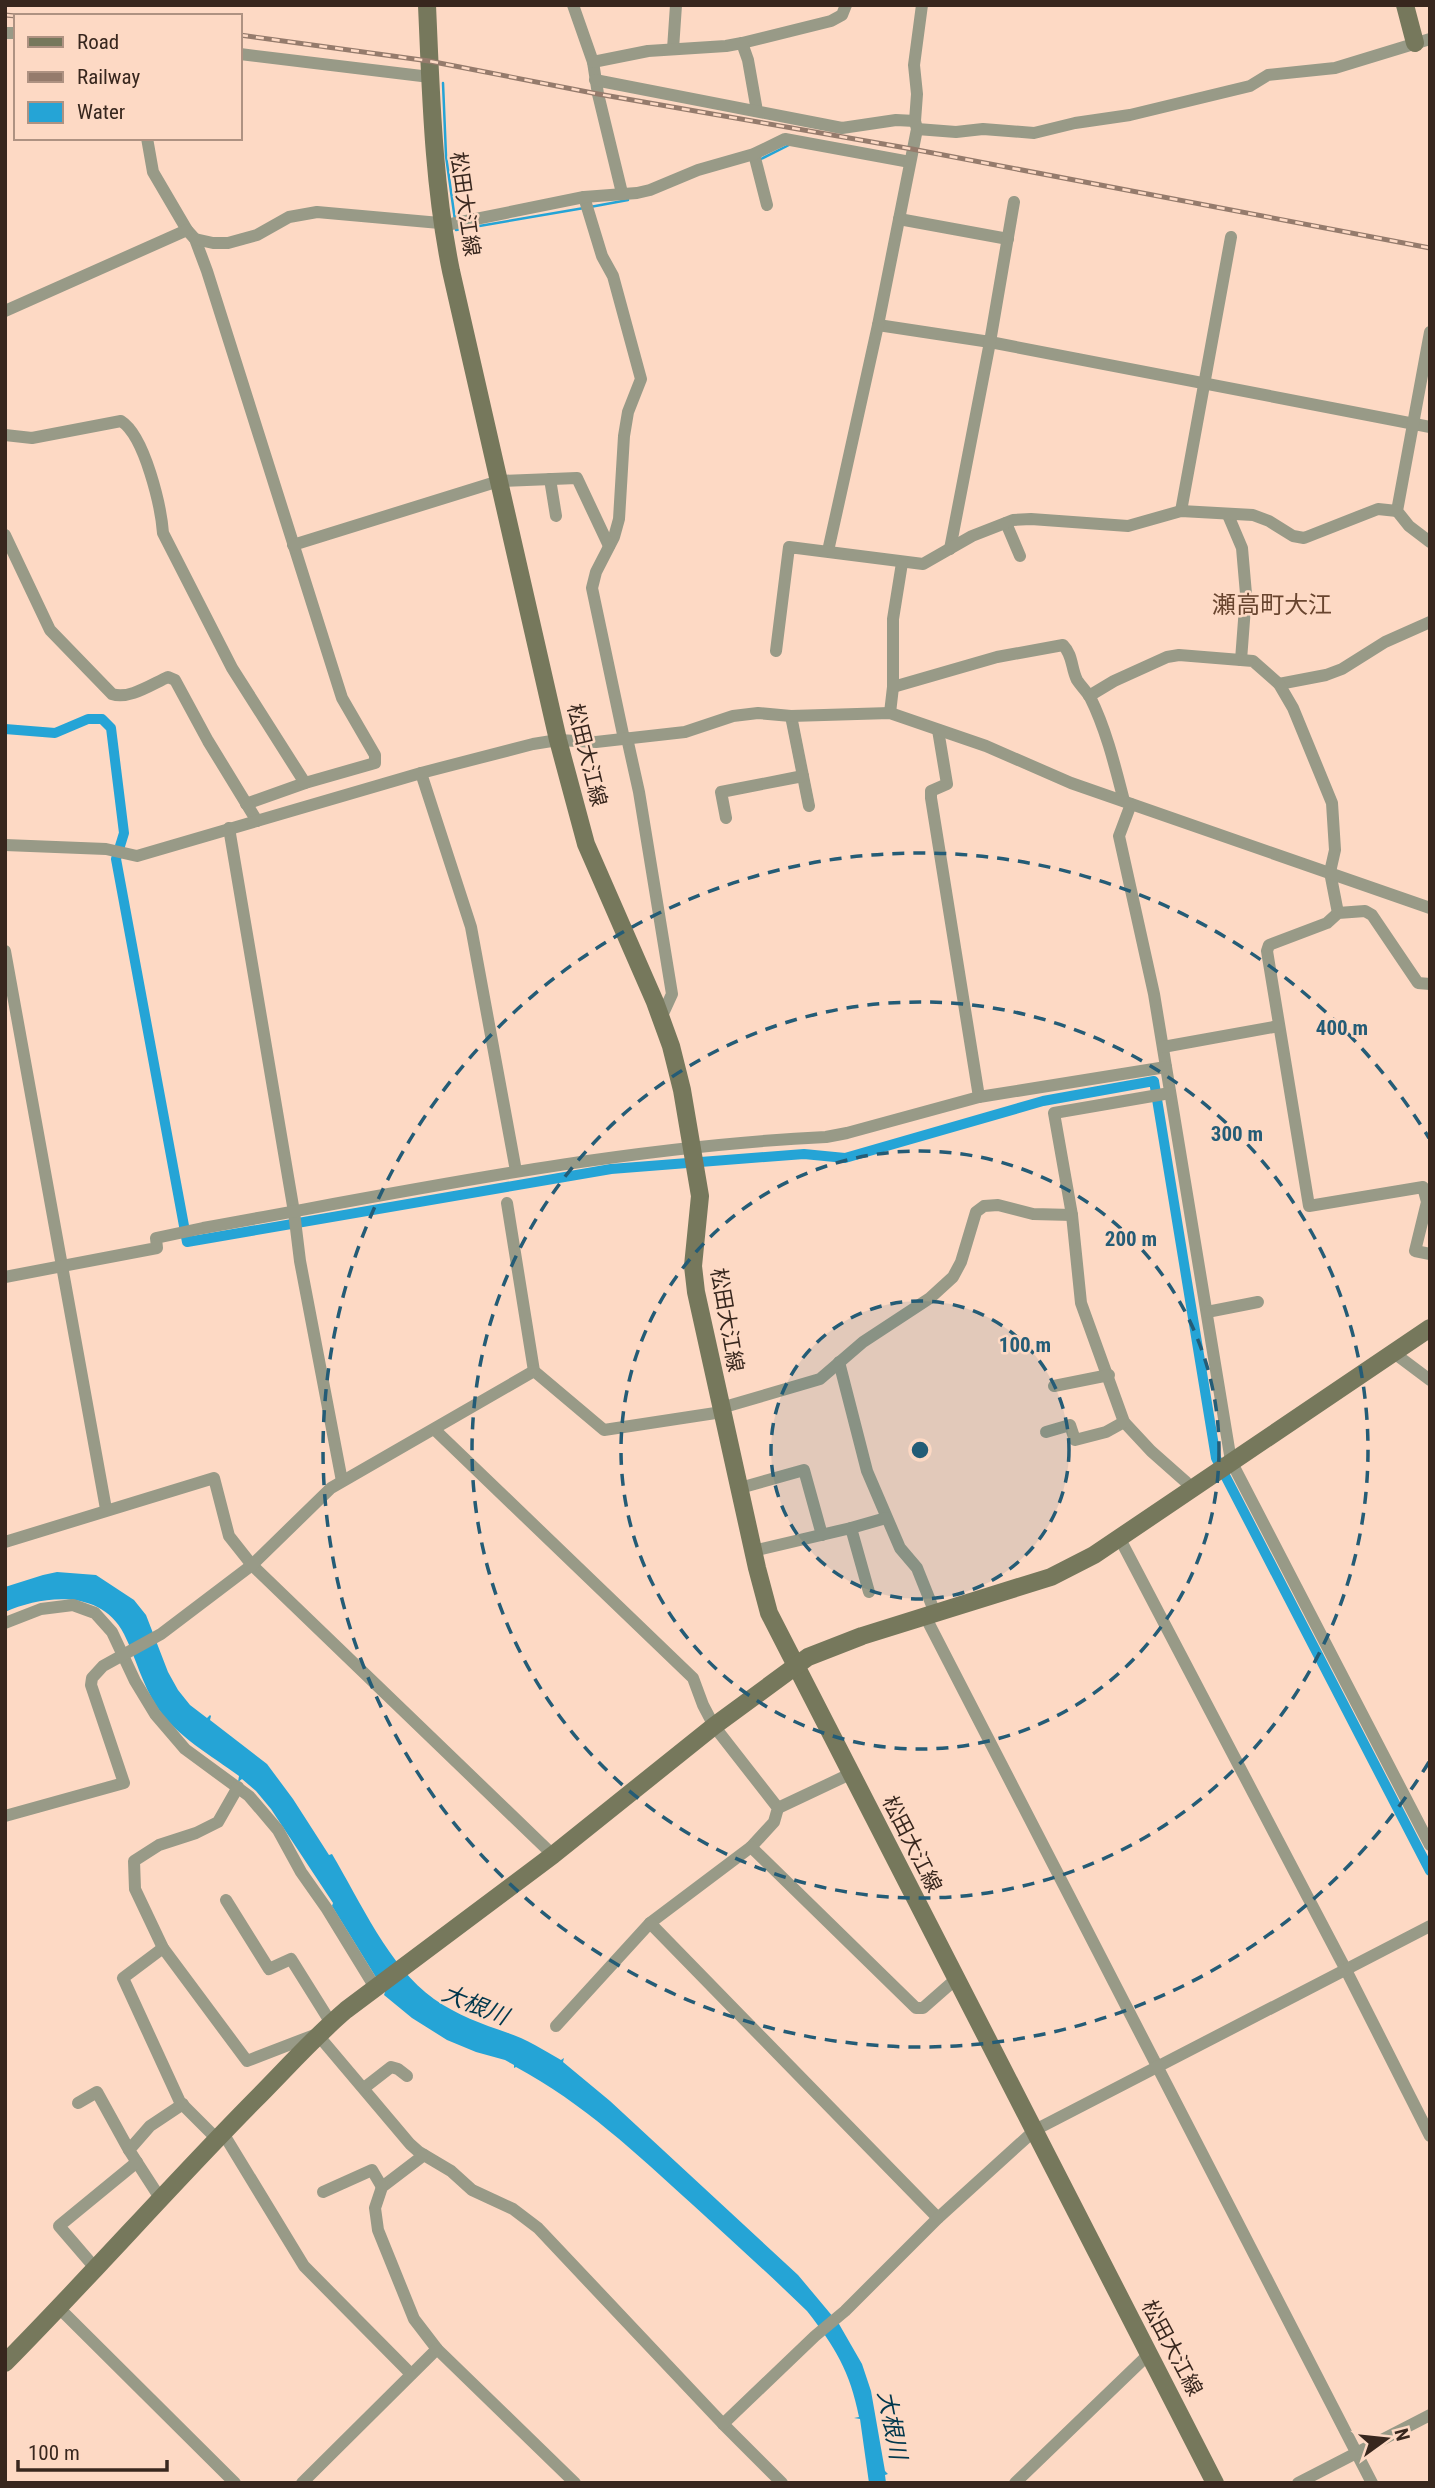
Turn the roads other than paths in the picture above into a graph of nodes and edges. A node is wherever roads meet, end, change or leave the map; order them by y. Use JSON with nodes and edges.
{"nodes":[{"id":1,"x":426,"y":5,"type":"edge"},
{"id":2,"x":573,"y":5,"type":"edge"},
{"id":3,"x":676,"y":5,"type":"edge"},
{"id":4,"x":846,"y":5,"type":"edge"},
{"id":5,"x":922,"y":5,"type":"edge"},
{"id":6,"x":1405,"y":5,"type":"edge"},
{"id":7,"x":1423,"y":41,"type":"edge"},
{"id":8,"x":742,"y":43,"type":"junction"},
{"id":9,"x":673,"y":49,"type":"junction"},
{"id":10,"x":242,"y":54,"type":"edge"},
{"id":11,"x":593,"y":62,"type":"junction"},
{"id":12,"x":430,"y":77,"type":"junction"},
{"id":13,"x":595,"y":80,"type":"junction"},
{"id":14,"x":757,"y":111,"type":"junction"},
{"id":15,"x":916,"y":125,"type":"junction"},
{"id":16,"x":147,"y":140,"type":"edge"},
{"id":17,"x":754,"y":154,"type":"junction"},
{"id":18,"x":910,"y":162,"type":"junction"},
{"id":19,"x":622,"y":193,"type":"junction"},
{"id":20,"x":584,"y":197,"type":"junction"},
{"id":21,"x":1014,"y":202,"type":"dead end"},
{"id":22,"x":767,"y":205,"type":"dead end"},
{"id":23,"x":899,"y":219,"type":"junction"},
{"id":24,"x":441,"y":222,"type":"junction"},
{"id":25,"x":191,"y":235,"type":"junction"},
{"id":26,"x":1231,"y":237,"type":"dead end"},
{"id":27,"x":1008,"y":239,"type":"junction"},
{"id":28,"x":5,"y":310,"type":"edge"},
{"id":29,"x":878,"y":325,"type":"junction"},
{"id":30,"x":1430,"y":332,"type":"edge"},
{"id":31,"x":990,"y":342,"type":"junction"},
{"id":32,"x":1205,"y":383,"type":"junction"},
{"id":33,"x":1412,"y":424,"type":"junction"},
{"id":34,"x":1430,"y":427,"type":"edge"},
{"id":35,"x":5,"y":435,"type":"edge"},
{"id":36,"x":550,"y":479,"type":"junction"},
{"id":37,"x":499,"y":481,"type":"junction"},
{"id":38,"x":1181,"y":511,"type":"junction"},
{"id":39,"x":1397,"y":511,"type":"junction"},
{"id":40,"x":1228,"y":515,"type":"junction"},
{"id":41,"x":556,"y":516,"type":"dead end"},
{"id":42,"x":1006,"y":523,"type":"junction"},
{"id":43,"x":5,"y":536,"type":"edge"},
{"id":44,"x":1430,"y":542,"type":"edge"},
{"id":45,"x":293,"y":545,"type":"junction"},
{"id":46,"x":609,"y":546,"type":"junction"},
{"id":47,"x":950,"y":549,"type":"junction"},
{"id":48,"x":828,"y":551,"type":"junction"},
{"id":49,"x":1020,"y":556,"type":"dead end"},
{"id":50,"x":902,"y":563,"type":"junction"},
{"id":51,"x":1430,"y":622,"type":"edge"},
{"id":52,"x":776,"y":651,"type":"dead end"},
{"id":53,"x":1241,"y":660,"type":"junction"},
{"id":54,"x":1279,"y":684,"type":"junction"},
{"id":55,"x":893,"y":687,"type":"junction"},
{"id":56,"x":1089,"y":696,"type":"junction"},
{"id":57,"x":890,"y":713,"type":"junction"},
{"id":58,"x":791,"y":716,"type":"junction"},
{"id":59,"x":938,"y":730,"type":"junction"},
{"id":60,"x":626,"y":738,"type":"junction"},
{"id":61,"x":558,"y":740,"type":"junction"},
{"id":62,"x":421,"y":772,"type":"junction"},
{"id":63,"x":803,"y":776,"type":"junction"},
{"id":64,"x":305,"y":783,"type":"junction"},
{"id":65,"x":1127,"y":802,"type":"junction"},
{"id":66,"x":246,"y":804,"type":"junction"},
{"id":67,"x":809,"y":806,"type":"dead end"},
{"id":68,"x":726,"y":818,"type":"dead end"},
{"id":69,"x":257,"y":821,"type":"junction"},
{"id":70,"x":229,"y":828,"type":"junction"},
{"id":71,"x":5,"y":845,"type":"edge"},
{"id":72,"x":1330,"y":872,"type":"junction"},
{"id":73,"x":1430,"y":908,"type":"edge"},
{"id":74,"x":1338,"y":913,"type":"junction"},
{"id":75,"x":5,"y":951,"type":"edge"},
{"id":76,"x":1430,"y":984,"type":"edge"},
{"id":77,"x":661,"y":1018,"type":"junction"},
{"id":78,"x":1279,"y":1026,"type":"junction"},
{"id":79,"x":1163,"y":1047,"type":"junction"},
{"id":80,"x":1166,"y":1067,"type":"junction"},
{"id":81,"x":1170,"y":1093,"type":"junction"},
{"id":82,"x":979,"y":1097,"type":"junction"},
{"id":83,"x":693,"y":1149,"type":"junction"},
{"id":84,"x":516,"y":1171,"type":"junction"},
{"id":85,"x":506,"y":1203,"type":"dead end"},
{"id":86,"x":294,"y":1212,"type":"junction"},
{"id":87,"x":1072,"y":1215,"type":"junction"},
{"id":88,"x":1430,"y":1254,"type":"edge"},
{"id":89,"x":62,"y":1266,"type":"junction"},
{"id":90,"x":5,"y":1277,"type":"edge"},
{"id":91,"x":1258,"y":1302,"type":"dead end"},
{"id":92,"x":1207,"y":1312,"type":"junction"},
{"id":93,"x":1430,"y":1328,"type":"edge"},
{"id":94,"x":1394,"y":1353,"type":"junction"},
{"id":95,"x":839,"y":1362,"type":"junction"},
{"id":96,"x":534,"y":1371,"type":"junction"},
{"id":97,"x":1109,"y":1375,"type":"junction"},
{"id":98,"x":1430,"y":1380,"type":"edge"},
{"id":99,"x":1054,"y":1386,"type":"dead end"},
{"id":100,"x":722,"y":1410,"type":"junction"},
{"id":101,"x":1124,"y":1422,"type":"junction"},
{"id":102,"x":436,"y":1430,"type":"junction"},
{"id":103,"x":1046,"y":1432,"type":"dead end"},
{"id":104,"x":1230,"y":1462,"type":"junction"},
{"id":105,"x":342,"y":1481,"type":"junction"},
{"id":106,"x":740,"y":1488,"type":"junction"},
{"id":107,"x":1190,"y":1489,"type":"junction"},
{"id":108,"x":106,"y":1509,"type":"junction"},
{"id":109,"x":886,"y":1518,"type":"junction"},
{"id":110,"x":851,"y":1528,"type":"junction"},
{"id":111,"x":822,"y":1535,"type":"junction"},
{"id":112,"x":1120,"y":1539,"type":"junction"},
{"id":113,"x":5,"y":1542,"type":"edge"},
{"id":114,"x":753,"y":1551,"type":"junction"},
{"id":115,"x":252,"y":1565,"type":"junction"},
{"id":116,"x":869,"y":1592,"type":"dead end"},
{"id":117,"x":930,"y":1614,"type":"junction"},
{"id":118,"x":5,"y":1623,"type":"edge"},
{"id":119,"x":125,"y":1654,"type":"junction"},
{"id":120,"x":795,"y":1666,"type":"junction"},
{"id":121,"x":714,"y":1726,"type":"junction"},
{"id":122,"x":850,"y":1774,"type":"junction"},
{"id":123,"x":238,"y":1787,"type":"junction"},
{"id":124,"x":778,"y":1808,"type":"junction"},
{"id":125,"x":5,"y":1816,"type":"edge"},
{"id":126,"x":1430,"y":1844,"type":"edge"},
{"id":127,"x":751,"y":1847,"type":"junction"},
{"id":128,"x":553,"y":1855,"type":"junction"},
{"id":129,"x":226,"y":1900,"type":"dead end"},
{"id":130,"x":650,"y":1923,"type":"junction"},
{"id":131,"x":1430,"y":1926,"type":"edge"},
{"id":132,"x":163,"y":1948,"type":"junction"},
{"id":133,"x":1346,"y":1970,"type":"junction"},
{"id":134,"x":956,"y":1979,"type":"junction"},
{"id":135,"x":376,"y":1989,"type":"junction"},
{"id":136,"x":556,"y":2026,"type":"dead end"},
{"id":137,"x":324,"y":2028,"type":"junction"},
{"id":138,"x":1156,"y":2066,"type":"junction"},
{"id":139,"x":407,"y":2076,"type":"dead end"},
{"id":140,"x":364,"y":2088,"type":"junction"},
{"id":141,"x":78,"y":2103,"type":"dead end"},
{"id":142,"x":183,"y":2104,"type":"junction"},
{"id":143,"x":1035,"y":2130,"type":"junction"},
{"id":144,"x":220,"y":2136,"type":"junction"},
{"id":145,"x":1430,"y":2136,"type":"edge"},
{"id":146,"x":424,"y":2155,"type":"junction"},
{"id":147,"x":133,"y":2156,"type":"junction"},
{"id":148,"x":382,"y":2187,"type":"junction"},
{"id":149,"x":323,"y":2192,"type":"dead end"},
{"id":150,"x":160,"y":2198,"type":"junction"},
{"id":151,"x":937,"y":2218,"type":"junction"},
{"id":152,"x":96,"y":2269,"type":"junction"},
{"id":153,"x":59,"y":2308,"type":"junction"},
{"id":154,"x":437,"y":2348,"type":"junction"},
{"id":155,"x":1149,"y":2354,"type":"junction"},
{"id":156,"x":5,"y":2363,"type":"edge"},
{"id":157,"x":411,"y":2374,"type":"junction"},
{"id":158,"x":1430,"y":2415,"type":"edge"},
{"id":159,"x":723,"y":2424,"type":"junction"},
{"id":160,"x":1356,"y":2453,"type":"junction"},
{"id":161,"x":235,"y":2483,"type":"edge"},
{"id":162,"x":302,"y":2483,"type":"edge"},
{"id":163,"x":575,"y":2483,"type":"edge"},
{"id":164,"x":782,"y":2483,"type":"edge"},
{"id":165,"x":1015,"y":2483,"type":"edge"},
{"id":166,"x":1215,"y":2483,"type":"edge"},
{"id":167,"x":1298,"y":2483,"type":"edge"},
{"id":168,"x":1372,"y":2483,"type":"edge"}],
"edges":[{"from":1,"to":12,"type":"main road","name":"松田大江線"},
{"from":2,"to":11,"type":"street"},
{"from":3,"to":9,"type":"street"},
{"from":4,"to":8,"type":"street"},
{"from":5,"to":15,"type":"street"},
{"from":6,"to":7,"type":"main road"},
{"from":7,"to":15,"type":"street"},
{"from":8,"to":9,"type":"street"},
{"from":8,"to":14,"type":"street"},
{"from":9,"to":11,"type":"street"},
{"from":10,"to":12,"type":"street"},
{"from":11,"to":13,"type":"street"},
{"from":12,"to":24,"type":"main road","name":"松田大江線"},
{"from":13,"to":14,"type":"street"},
{"from":13,"to":19,"type":"street"},
{"from":14,"to":15,"type":"street"},
{"from":15,"to":18,"type":"street"},
{"from":16,"to":25,"type":"street"},
{"from":17,"to":18,"type":"street"},
{"from":17,"to":19,"type":"street"},
{"from":17,"to":22,"type":"street"},
{"from":18,"to":23,"type":"street"},
{"from":19,"to":20,"type":"street"},
{"from":20,"to":24,"type":"street"},
{"from":20,"to":46,"type":"street"},
{"from":21,"to":27,"type":"street"},
{"from":23,"to":27,"type":"street"},
{"from":23,"to":29,"type":"street"},
{"from":24,"to":25,"type":"street"},
{"from":24,"to":37,"type":"main road","name":"松田大江線"},
{"from":25,"to":28,"type":"street"},
{"from":25,"to":45,"type":"street"},
{"from":26,"to":32,"type":"street"},
{"from":27,"to":31,"type":"street"},
{"from":29,"to":31,"type":"street"},
{"from":29,"to":48,"type":"street"},
{"from":30,"to":33,"type":"street"},
{"from":31,"to":32,"type":"street"},
{"from":31,"to":47,"type":"street"},
{"from":32,"to":33,"type":"street"},
{"from":32,"to":38,"type":"street"},
{"from":33,"to":34,"type":"street"},
{"from":33,"to":39,"type":"street"},
{"from":35,"to":64,"type":"street"},
{"from":36,"to":37,"type":"street"},
{"from":36,"to":41,"type":"street"},
{"from":36,"to":46,"type":"street"},
{"from":37,"to":45,"type":"street"},
{"from":37,"to":61,"type":"main road","name":"松田大江線"},
{"from":38,"to":40,"type":"street"},
{"from":38,"to":42,"type":"street"},
{"from":39,"to":40,"type":"street"},
{"from":39,"to":44,"type":"street"},
{"from":40,"to":53,"type":"street"},
{"from":42,"to":47,"type":"street"},
{"from":42,"to":49,"type":"street"},
{"from":43,"to":66,"type":"street"},
{"from":45,"to":64,"type":"street"},
{"from":46,"to":60,"type":"street"},
{"from":47,"to":50,"type":"street"},
{"from":48,"to":50,"type":"street"},
{"from":48,"to":52,"type":"street"},
{"from":50,"to":55,"type":"street"},
{"from":51,"to":54,"type":"street"},
{"from":53,"to":54,"type":"street"},
{"from":53,"to":56,"type":"street"},
{"from":54,"to":72,"type":"street"},
{"from":55,"to":56,"type":"street"},
{"from":55,"to":57,"type":"street"},
{"from":56,"to":65,"type":"street"},
{"from":57,"to":58,"type":"street"},
{"from":57,"to":59,"type":"street"},
{"from":58,"to":60,"type":"street"},
{"from":58,"to":63,"type":"street"},
{"from":59,"to":65,"type":"street"},
{"from":59,"to":82,"type":"street"},
{"from":60,"to":61,"type":"street"},
{"from":60,"to":77,"type":"street"},
{"from":61,"to":62,"type":"street"},
{"from":61,"to":77,"type":"main road","name":"松田大江線"},
{"from":62,"to":69,"type":"street"},
{"from":62,"to":84,"type":"street"},
{"from":63,"to":67,"type":"street"},
{"from":63,"to":68,"type":"street"},
{"from":64,"to":66,"type":"street"},
{"from":65,"to":72,"type":"street"},
{"from":65,"to":79,"type":"street"},
{"from":66,"to":69,"type":"street"},
{"from":69,"to":70,"type":"street"},
{"from":70,"to":71,"type":"street"},
{"from":70,"to":86,"type":"street"},
{"from":72,"to":73,"type":"street"},
{"from":72,"to":74,"type":"street"},
{"from":74,"to":76,"type":"street"},
{"from":74,"to":78,"type":"street"},
{"from":75,"to":89,"type":"street"},
{"from":77,"to":83,"type":"main road","name":"松田大江線"},
{"from":78,"to":79,"type":"street"},
{"from":78,"to":88,"type":"street"},
{"from":79,"to":80,"type":"street"},
{"from":80,"to":81,"type":"street"},
{"from":80,"to":82,"type":"street"},
{"from":81,"to":87,"type":"street"},
{"from":81,"to":92,"type":"street"},
{"from":82,"to":83,"type":"street"},
{"from":83,"to":84,"type":"street"},
{"from":83,"to":100,"type":"main road","name":"松田大江線"},
{"from":84,"to":86,"type":"street"},
{"from":85,"to":96,"type":"street"},
{"from":86,"to":89,"type":"street"},
{"from":86,"to":105,"type":"street"},
{"from":87,"to":95,"type":"street"},
{"from":87,"to":97,"type":"street"},
{"from":89,"to":90,"type":"street"},
{"from":89,"to":108,"type":"street"},
{"from":91,"to":92,"type":"street"},
{"from":92,"to":104,"type":"street"},
{"from":93,"to":94,"type":"main road"},
{"from":94,"to":98,"type":"street"},
{"from":94,"to":104,"type":"main road"},
{"from":95,"to":100,"type":"street"},
{"from":95,"to":109,"type":"street"},
{"from":96,"to":100,"type":"street"},
{"from":96,"to":102,"type":"street"},
{"from":97,"to":99,"type":"street"},
{"from":97,"to":101,"type":"street"},
{"from":100,"to":106,"type":"main road","name":"松田大江線"},
{"from":101,"to":103,"type":"street"},
{"from":101,"to":107,"type":"street"},
{"from":102,"to":105,"type":"street"},
{"from":102,"to":121,"type":"street"},
{"from":104,"to":107,"type":"main road"},
{"from":104,"to":126,"type":"street"},
{"from":105,"to":115,"type":"street"},
{"from":106,"to":111,"type":"street"},
{"from":106,"to":114,"type":"main road","name":"松田大江線"},
{"from":107,"to":112,"type":"main road"},
{"from":108,"to":113,"type":"street"},
{"from":108,"to":115,"type":"street"},
{"from":109,"to":110,"type":"street"},
{"from":109,"to":117,"type":"street"},
{"from":110,"to":111,"type":"street"},
{"from":110,"to":116,"type":"street"},
{"from":111,"to":114,"type":"street"},
{"from":112,"to":117,"type":"main road"},
{"from":112,"to":133,"type":"street"},
{"from":114,"to":120,"type":"main road","name":"松田大江線"},
{"from":115,"to":119,"type":"street"},
{"from":115,"to":128,"type":"street"},
{"from":117,"to":120,"type":"main road"},
{"from":117,"to":138,"type":"street"},
{"from":118,"to":119,"type":"street"},
{"from":119,"to":123,"type":"street"},
{"from":119,"to":125,"type":"street"},
{"from":120,"to":121,"type":"main road"},
{"from":120,"to":122,"type":"main road","name":"松田大江線"},
{"from":121,"to":124,"type":"street"},
{"from":121,"to":128,"type":"main road"},
{"from":122,"to":124,"type":"street"},
{"from":122,"to":134,"type":"main road","name":"松田大江線"},
{"from":123,"to":132,"type":"street"},
{"from":123,"to":135,"type":"street"},
{"from":124,"to":127,"type":"street"},
{"from":127,"to":130,"type":"street"},
{"from":127,"to":134,"type":"street"},
{"from":128,"to":135,"type":"main road"},
{"from":129,"to":137,"type":"street"},
{"from":130,"to":136,"type":"street"},
{"from":130,"to":151,"type":"street"},
{"from":131,"to":133,"type":"street"},
{"from":132,"to":137,"type":"street"},
{"from":132,"to":142,"type":"street"},
{"from":133,"to":138,"type":"street"},
{"from":133,"to":145,"type":"street"},
{"from":134,"to":143,"type":"main road","name":"松田大江線"},
{"from":135,"to":137,"type":"main road"},
{"from":137,"to":140,"type":"street"},
{"from":137,"to":144,"type":"main road"},
{"from":138,"to":143,"type":"street"},
{"from":138,"to":160,"type":"street"},
{"from":139,"to":140,"type":"street"},
{"from":140,"to":146,"type":"street"},
{"from":141,"to":147,"type":"street"},
{"from":142,"to":144,"type":"street"},
{"from":142,"to":147,"type":"street"},
{"from":143,"to":151,"type":"street"},
{"from":143,"to":155,"type":"main road","name":"松田大江線"},
{"from":144,"to":150,"type":"main road"},
{"from":144,"to":157,"type":"street"},
{"from":146,"to":148,"type":"street"},
{"from":146,"to":159,"type":"street"},
{"from":147,"to":150,"type":"street"},
{"from":147,"to":152,"type":"street"},
{"from":148,"to":149,"type":"street"},
{"from":148,"to":154,"type":"street"},
{"from":150,"to":152,"type":"main road"},
{"from":151,"to":159,"type":"street"},
{"from":152,"to":153,"type":"main road"},
{"from":153,"to":156,"type":"main road"},
{"from":153,"to":161,"type":"street"},
{"from":154,"to":157,"type":"street"},
{"from":154,"to":163,"type":"street"},
{"from":155,"to":165,"type":"street"},
{"from":155,"to":166,"type":"main road","name":"松田大江線"},
{"from":157,"to":162,"type":"street"},
{"from":158,"to":160,"type":"street"},
{"from":159,"to":164,"type":"street"},
{"from":160,"to":167,"type":"street"},
{"from":160,"to":168,"type":"street"}]}
